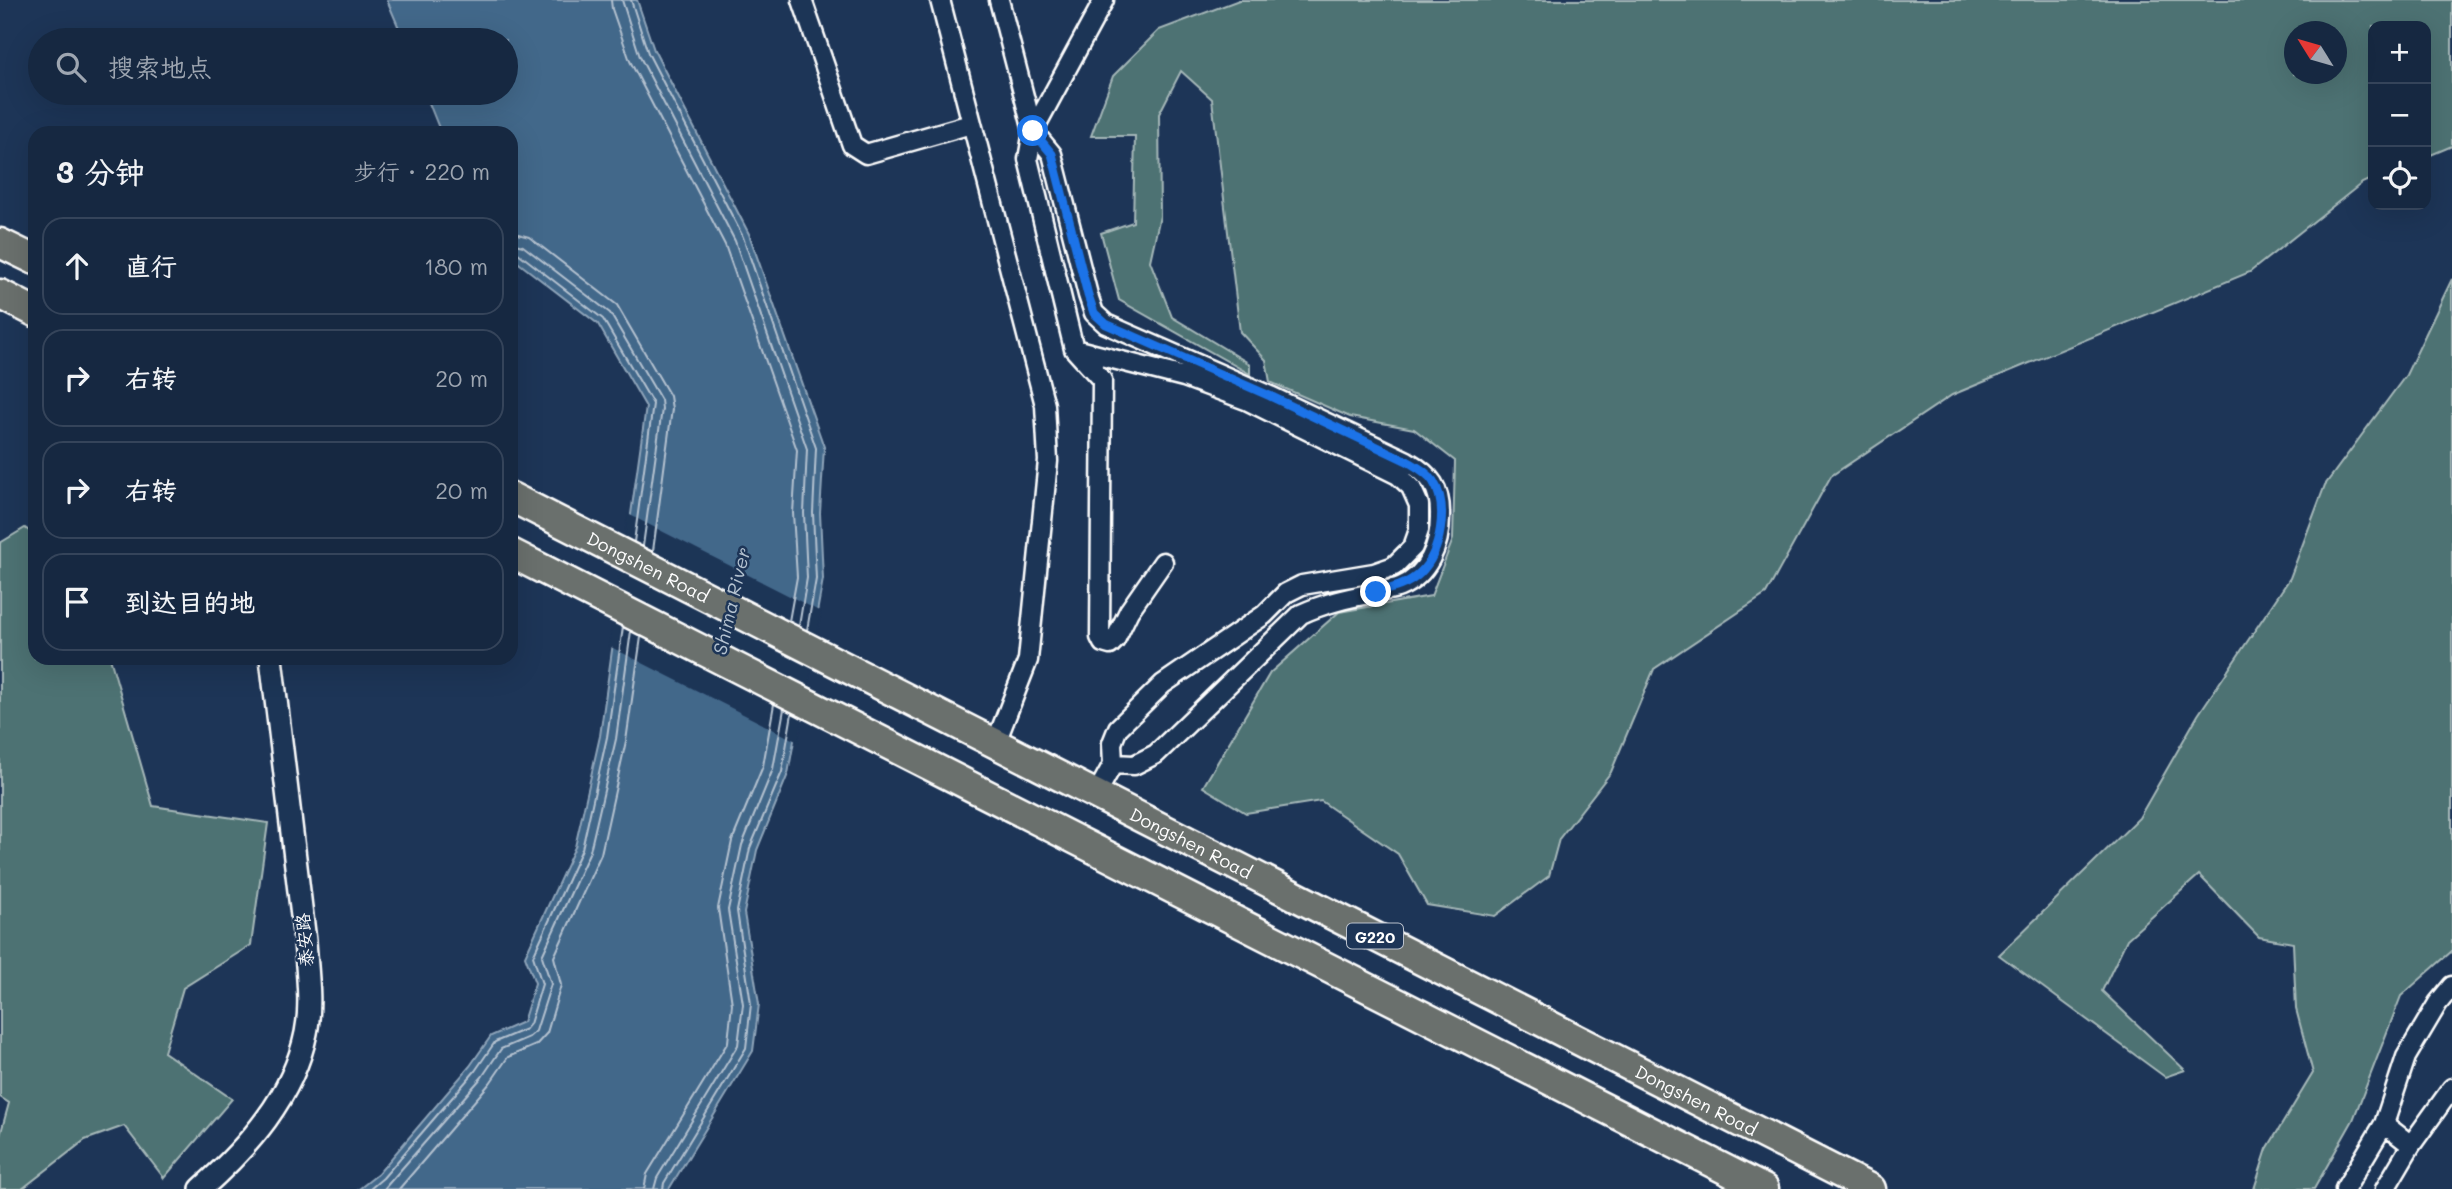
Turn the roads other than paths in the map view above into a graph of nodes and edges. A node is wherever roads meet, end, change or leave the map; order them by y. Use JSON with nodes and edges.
{"nodes":[{"id":1,"x":802,"y":0,"type":"edge"},
{"id":2,"x":940,"y":0,"type":"edge"},
{"id":3,"x":999,"y":0,"type":"edge"},
{"id":4,"x":1104,"y":0,"type":"edge"},
{"id":5,"x":971,"y":124,"type":"junction"},
{"id":6,"x":1033,"y":131,"type":"junction"},
{"id":7,"x":0,"y":243,"type":"edge"},
{"id":8,"x":28,"y":257,"type":"edge"},
{"id":9,"x":0,"y":294,"type":"edge"},
{"id":10,"x":28,"y":308,"type":"edge"},
{"id":11,"x":1074,"y":349,"type":"junction"},
{"id":12,"x":518,"y":500,"type":"edge"},
{"id":13,"x":518,"y":557,"type":"edge"},
{"id":14,"x":1163,"y":562,"type":"dead end"},
{"id":15,"x":272,"y":665,"type":"edge"},
{"id":16,"x":996,"y":742,"type":"junction"},
{"id":17,"x":1113,"y":764,"type":"junction"},
{"id":18,"x":1097,"y":793,"type":"junction"},
{"id":19,"x":2452,"y":986,"type":"edge"},
{"id":20,"x":2452,"y":1088,"type":"edge"},
{"id":21,"x":2384,"y":1124,"type":"junction"},
{"id":22,"x":2411,"y":1145,"type":"junction"},
{"id":23,"x":201,"y":1189,"type":"edge"},
{"id":24,"x":1764,"y":1189,"type":"edge"},
{"id":25,"x":1871,"y":1189,"type":"edge"},
{"id":26,"x":2345,"y":1189,"type":"edge"},
{"id":27,"x":2385,"y":1189,"type":"edge"}],
"edges":[{"from":1,"to":5,"type":"street"},
{"from":2,"to":5,"type":"street"},
{"from":3,"to":6,"type":"street"},
{"from":4,"to":6,"type":"street"},
{"from":5,"to":16,"type":"street"},
{"from":6,"to":11,"type":"street"},
{"from":6,"to":17,"type":"street"},
{"from":7,"to":8,"type":"highway"},
{"from":9,"to":10,"type":"highway"},
{"from":11,"to":14,"type":"street"},
{"from":11,"to":17,"type":"street"},
{"from":12,"to":16,"type":"highway","name":"Dongshen Road","number":"G220"},
{"from":13,"to":24,"type":"highway","number":"G220"},
{"from":15,"to":23,"type":"street","name":"泰安路"},
{"from":16,"to":18,"type":"highway","name":"Dongshen Road","number":"G220"},
{"from":17,"to":18,"type":"street"},
{"from":18,"to":25,"type":"highway","name":"Dongshen Road","number":"G220"},
{"from":19,"to":21,"type":"street"},
{"from":20,"to":22,"type":"street"},
{"from":21,"to":22,"type":"street"},
{"from":21,"to":26,"type":"street"},
{"from":22,"to":27,"type":"street"}]}
